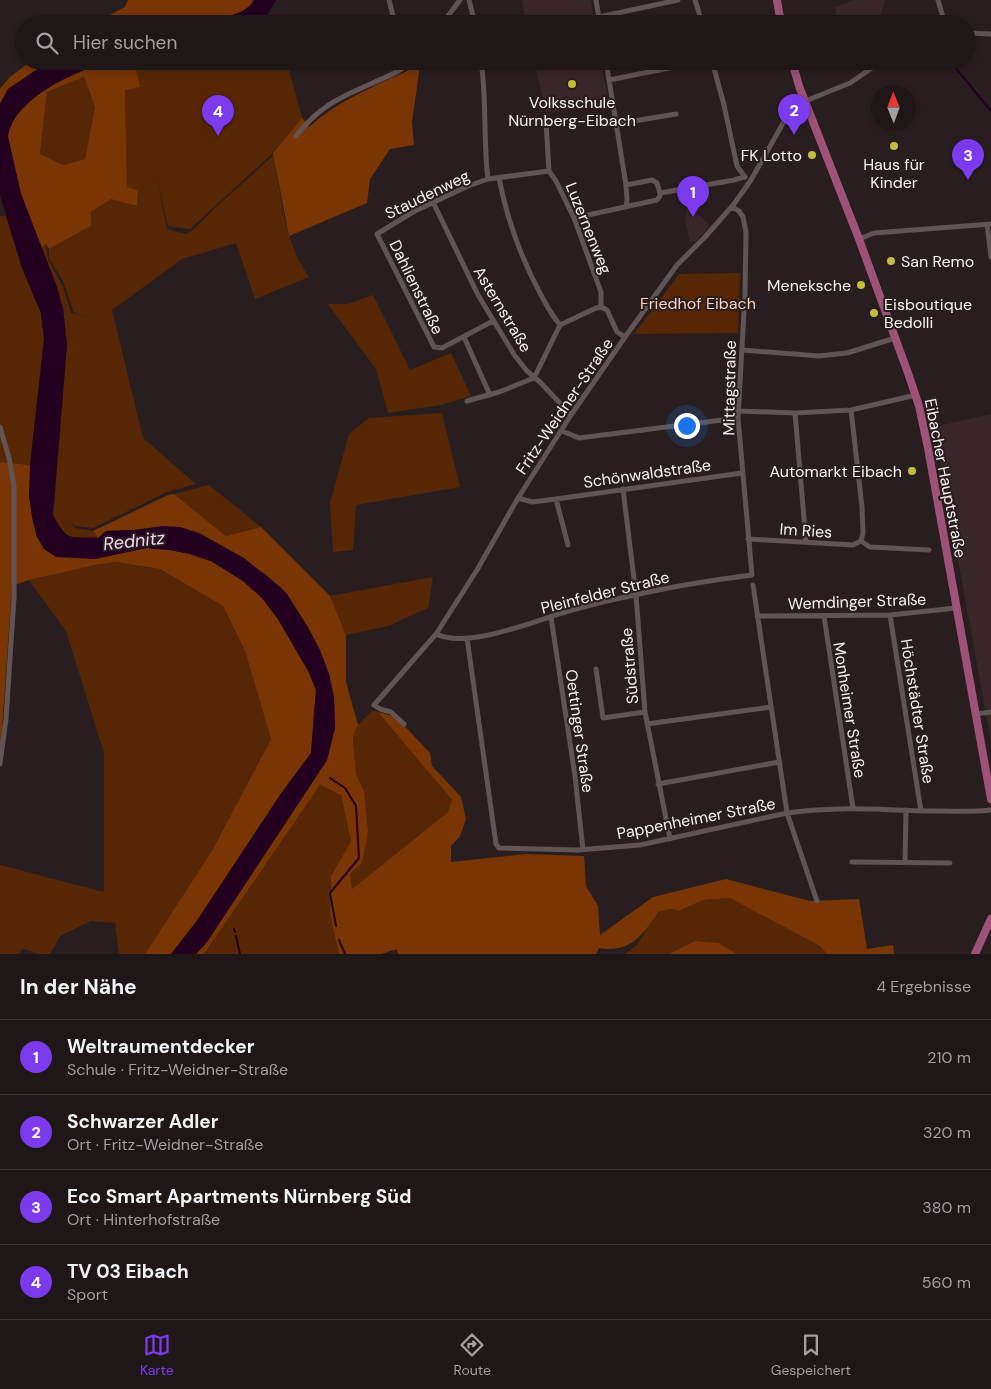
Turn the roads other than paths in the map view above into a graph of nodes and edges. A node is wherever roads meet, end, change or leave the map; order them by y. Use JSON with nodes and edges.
{"nodes":[{"id":1,"x":389,"y":0,"type":"edge"},
{"id":2,"x":460,"y":0,"type":"edge"},
{"id":3,"x":469,"y":0,"type":"edge"},
{"id":4,"x":596,"y":0,"type":"edge"},
{"id":5,"x":678,"y":0,"type":"edge"},
{"id":6,"x":695,"y":0,"type":"edge"},
{"id":7,"x":777,"y":0,"type":"edge"},
{"id":8,"x":938,"y":0,"type":"edge"},
{"id":9,"x":393,"y":15,"type":"edge"},
{"id":10,"x":449,"y":15,"type":"edge"},
{"id":11,"x":473,"y":15,"type":"edge"},
{"id":12,"x":598,"y":15,"type":"edge"},
{"id":13,"x":622,"y":15,"type":"edge"},
{"id":14,"x":700,"y":15,"type":"edge"},
{"id":15,"x":780,"y":15,"type":"edge"},
{"id":16,"x":942,"y":15,"type":"edge"},
{"id":17,"x":976,"y":33,"type":"edge"},
{"id":18,"x":991,"y":34,"type":"edge"},
{"id":19,"x":400,"y":70,"type":"edge"},
{"id":20,"x":483,"y":70,"type":"edge"},
{"id":21,"x":607,"y":70,"type":"edge"},
{"id":22,"x":659,"y":70,"type":"edge"},
{"id":23,"x":715,"y":70,"type":"edge"},
{"id":24,"x":795,"y":70,"type":"edge"},
{"id":25,"x":869,"y":70,"type":"edge"},
{"id":26,"x":609,"y":80,"type":"junction"},
{"id":27,"x":805,"y":101,"type":"junction"},
{"id":28,"x":676,"y":114,"type":"dead end"},
{"id":29,"x":546,"y":122,"type":"dead end"},
{"id":30,"x":616,"y":124,"type":"junction"},
{"id":31,"x":296,"y":136,"type":"dead end"},
{"id":32,"x":549,"y":171,"type":"junction"},
{"id":33,"x":744,"y":177,"type":"junction"},
{"id":34,"x":499,"y":178,"type":"junction"},
{"id":35,"x":488,"y":179,"type":"junction"},
{"id":36,"x":751,"y":180,"type":"junction"},
{"id":37,"x":626,"y":185,"type":"junction"},
{"id":38,"x":660,"y":193,"type":"junction"},
{"id":39,"x":433,"y":202,"type":"junction"},
{"id":40,"x":732,"y":206,"type":"junction"},
{"id":41,"x":626,"y":207,"type":"junction"},
{"id":42,"x":574,"y":218,"type":"junction"},
{"id":43,"x":989,"y":224,"type":"edge"},
{"id":44,"x":377,"y":234,"type":"joint"},
{"id":45,"x":859,"y":239,"type":"junction"},
{"id":46,"x":991,"y":257,"type":"edge"},
{"id":47,"x":601,"y":307,"type":"junction"},
{"id":48,"x":493,"y":321,"type":"junction"},
{"id":49,"x":560,"y":325,"type":"junction"},
{"id":50,"x":464,"y":337,"type":"junction"},
{"id":51,"x":625,"y":337,"type":"junction"},
{"id":52,"x":895,"y":338,"type":"junction"},
{"id":53,"x":742,"y":350,"type":"junction"},
{"id":54,"x":534,"y":378,"type":"junction"},
{"id":55,"x":490,"y":395,"type":"junction"},
{"id":56,"x":916,"y":396,"type":"junction"},
{"id":57,"x":467,"y":401,"type":"dead end"},
{"id":58,"x":851,"y":410,"type":"junction"},
{"id":59,"x":738,"y":411,"type":"junction"},
{"id":60,"x":795,"y":413,"type":"junction"},
{"id":61,"x":572,"y":414,"type":"junction"},
{"id":62,"x":738,"y":418,"type":"junction"},
{"id":63,"x":0,"y":427,"type":"edge"},
{"id":64,"x":562,"y":431,"type":"junction"},
{"id":65,"x":742,"y":473,"type":"junction"},
{"id":66,"x":623,"y":489,"type":"junction"},
{"id":67,"x":518,"y":498,"type":"junction"},
{"id":68,"x":556,"y":499,"type":"junction"},
{"id":69,"x":748,"y":539,"type":"junction"},
{"id":70,"x":861,"y":541,"type":"junction"},
{"id":71,"x":806,"y":542,"type":"junction"},
{"id":72,"x":568,"y":545,"type":"dead end"},
{"id":73,"x":929,"y":550,"type":"dead end"},
{"id":74,"x":752,"y":575,"type":"joint"},
{"id":75,"x":754,"y":585,"type":"dead end"},
{"id":76,"x":636,"y":595,"type":"junction"},
{"id":77,"x":956,"y":608,"type":"junction"},
{"id":78,"x":890,"y":615,"type":"junction"},
{"id":79,"x":758,"y":616,"type":"junction"},
{"id":80,"x":824,"y":616,"type":"junction"},
{"id":81,"x":551,"y":617,"type":"junction"},
{"id":82,"x":436,"y":634,"type":"junction"},
{"id":83,"x":467,"y":638,"type":"junction"},
{"id":84,"x":596,"y":670,"type":"dead end"},
{"id":85,"x":771,"y":707,"type":"junction"},
{"id":86,"x":645,"y":712,"type":"junction"},
{"id":87,"x":991,"y":712,"type":"edge"},
{"id":88,"x":976,"y":714,"type":"junction"},
{"id":89,"x":404,"y":724,"type":"dead end"},
{"id":90,"x":647,"y":724,"type":"junction"},
{"id":91,"x":779,"y":762,"type":"junction"},
{"id":92,"x":0,"y":764,"type":"edge"},
{"id":93,"x":658,"y":784,"type":"junction"},
{"id":94,"x":991,"y":799,"type":"edge"},
{"id":95,"x":853,"y":808,"type":"junction"},
{"id":96,"x":906,"y":810,"type":"junction"},
{"id":97,"x":991,"y":810,"type":"edge"},
{"id":98,"x":921,"y":811,"type":"junction"},
{"id":99,"x":787,"y":812,"type":"junction"},
{"id":100,"x":670,"y":839,"type":"junction"},
{"id":101,"x":584,"y":850,"type":"junction"},
{"id":102,"x":852,"y":862,"type":"dead end"},
{"id":103,"x":905,"y":863,"type":"junction"},
{"id":104,"x":950,"y":864,"type":"dead end"},
{"id":105,"x":817,"y":901,"type":"dead end"},
{"id":106,"x":991,"y":919,"type":"edge"},
{"id":107,"x":975,"y":954,"type":"edge"}],
"edges":[{"from":1,"to":9,"type":"street"},
{"from":2,"to":10,"type":"street"},
{"from":3,"to":11,"type":"street"},
{"from":4,"to":12,"type":"street"},
{"from":5,"to":13,"type":"street"},
{"from":6,"to":14,"type":"street"},
{"from":7,"to":15,"type":"main road"},
{"from":8,"to":16,"type":"street"},
{"from":17,"to":18,"type":"street"},
{"from":19,"to":31,"type":"street"},
{"from":20,"to":35,"type":"street"},
{"from":21,"to":26,"type":"street"},
{"from":22,"to":26,"type":"street"},
{"from":23,"to":33,"type":"street"},
{"from":24,"to":27,"type":"main road","name":"Eibacher Hauptstraße"},
{"from":25,"to":27,"type":"street","name":"Fritz-Weidner-Straße"},
{"from":26,"to":30,"type":"street"},
{"from":27,"to":36,"type":"street","name":"Fritz-Weidner-Straße"},
{"from":27,"to":45,"type":"main road","name":"Eibacher Hauptstraße"},
{"from":28,"to":30,"type":"street"},
{"from":29,"to":32,"type":"street","name":"Luzernenweg"},
{"from":30,"to":37,"type":"street"},
{"from":32,"to":34,"type":"street","name":"Staudenweg"},
{"from":32,"to":42,"type":"street","name":"Luzernenweg"},
{"from":33,"to":36,"type":"street"},
{"from":33,"to":38,"type":"street"},
{"from":34,"to":35,"type":"street","name":"Staudenweg"},
{"from":34,"to":49,"type":"street"},
{"from":35,"to":39,"type":"street","name":"Staudenweg"},
{"from":36,"to":40,"type":"street","name":"Fritz-Weidner-Straße"},
{"from":37,"to":38,"type":"street"},
{"from":37,"to":41,"type":"street"},
{"from":38,"to":41,"type":"street"},
{"from":39,"to":44,"type":"street","name":"Staudenweg"},
{"from":39,"to":48,"type":"street","name":"Asternstraße"},
{"from":40,"to":51,"type":"street","name":"Fritz-Weidner-Straße"},
{"from":40,"to":53,"type":"street","name":"Mittagstraße"},
{"from":41,"to":42,"type":"street"},
{"from":42,"to":47,"type":"street","name":"Luzernenweg"},
{"from":43,"to":45,"type":"street"},
{"from":43,"to":46,"type":"street"},
{"from":44,"to":50,"type":"street","name":"Dahlienstraße"},
{"from":45,"to":52,"type":"main road","name":"Eibacher Hauptstraße"},
{"from":47,"to":49,"type":"street"},
{"from":47,"to":51,"type":"street","name":"Luzernenweg"},
{"from":48,"to":50,"type":"street","name":"Dahlienstraße"},
{"from":48,"to":54,"type":"street","name":"Asternstraße"},
{"from":49,"to":54,"type":"street"},
{"from":50,"to":55,"type":"street","name":"Dahlienstraße"},
{"from":51,"to":61,"type":"street","name":"Fritz-Weidner-Straße"},
{"from":52,"to":53,"type":"street"},
{"from":52,"to":56,"type":"main road","name":"Eibacher Hauptstraße"},
{"from":53,"to":59,"type":"street","name":"Mittagstraße"},
{"from":54,"to":55,"type":"street"},
{"from":54,"to":61,"type":"street","name":"Asternstraße"},
{"from":55,"to":57,"type":"street"},
{"from":56,"to":58,"type":"street"},
{"from":56,"to":77,"type":"main road","name":"Eibacher Hauptstraße"},
{"from":58,"to":60,"type":"street"},
{"from":58,"to":70,"type":"street"},
{"from":59,"to":60,"type":"street"},
{"from":59,"to":62,"type":"street","name":"Mittagstraße"},
{"from":60,"to":71,"type":"street"},
{"from":61,"to":64,"type":"street","name":"Fritz-Weidner-Straße"},
{"from":62,"to":64,"type":"street"},
{"from":62,"to":65,"type":"street","name":"Mittagstraße"},
{"from":63,"to":92,"type":"street"},
{"from":64,"to":67,"type":"street","name":"Fritz-Weidner-Straße"},
{"from":65,"to":66,"type":"street","name":"Schönwaldstraße"},
{"from":65,"to":69,"type":"street","name":"Mittagstraße"},
{"from":66,"to":68,"type":"street","name":"Schönwaldstraße"},
{"from":66,"to":76,"type":"street","name":"Südstraße"},
{"from":67,"to":68,"type":"street","name":"Schönwaldstraße"},
{"from":67,"to":82,"type":"street","name":"Fritz-Weidner-Straße"},
{"from":68,"to":72,"type":"street"},
{"from":69,"to":71,"type":"street","name":"Im Ries"},
{"from":69,"to":74,"type":"street","name":"Mittagstraße"},
{"from":70,"to":71,"type":"street","name":"Im Ries"},
{"from":70,"to":73,"type":"street","name":"Im Ries"},
{"from":74,"to":76,"type":"street","name":"Pleinfelder Straße"},
{"from":75,"to":79,"type":"street"},
{"from":76,"to":81,"type":"street","name":"Pleinfelder Straße"},
{"from":76,"to":86,"type":"street","name":"Südstraße"},
{"from":77,"to":78,"type":"street","name":"Wemdinger Straße"},
{"from":77,"to":88,"type":"main road","name":"Eibacher Hauptstraße"},
{"from":78,"to":80,"type":"street","name":"Wemdinger Straße"},
{"from":78,"to":98,"type":"street","name":"Höchstädter Straße"},
{"from":79,"to":80,"type":"street","name":"Wemdinger Straße"},
{"from":79,"to":85,"type":"street"},
{"from":80,"to":95,"type":"street","name":"Monheimer Straße"},
{"from":81,"to":83,"type":"street","name":"Pleinfelder Straße"},
{"from":81,"to":101,"type":"street","name":"Oettinger Straße"},
{"from":82,"to":83,"type":"street","name":"Pleinfelder Straße"},
{"from":82,"to":89,"type":"street","name":"Fritz-Weidner-Straße"},
{"from":83,"to":101,"type":"street","name":"Pappenheimer Straße"},
{"from":84,"to":86,"type":"street"},
{"from":85,"to":90,"type":"street"},
{"from":85,"to":91,"type":"street"},
{"from":86,"to":90,"type":"street","name":"Südstraße"},
{"from":87,"to":88,"type":"street"},
{"from":88,"to":94,"type":"main road","name":"Eibacher Hauptstraße"},
{"from":90,"to":93,"type":"street","name":"Südstraße"},
{"from":91,"to":93,"type":"street"},
{"from":91,"to":99,"type":"street"},
{"from":93,"to":100,"type":"street","name":"Südstraße"},
{"from":95,"to":96,"type":"street","name":"Pappenheimer Straße"},
{"from":95,"to":99,"type":"street","name":"Pappenheimer Straße"},
{"from":96,"to":98,"type":"street","name":"Pappenheimer Straße"},
{"from":96,"to":103,"type":"street"},
{"from":97,"to":98,"type":"street","name":"Pappenheimer Straße"},
{"from":99,"to":100,"type":"street","name":"Pappenheimer Straße"},
{"from":99,"to":105,"type":"street"},
{"from":100,"to":101,"type":"street","name":"Pappenheimer Straße"},
{"from":102,"to":103,"type":"street"},
{"from":103,"to":104,"type":"street"},
{"from":106,"to":107,"type":"main road"}]}
